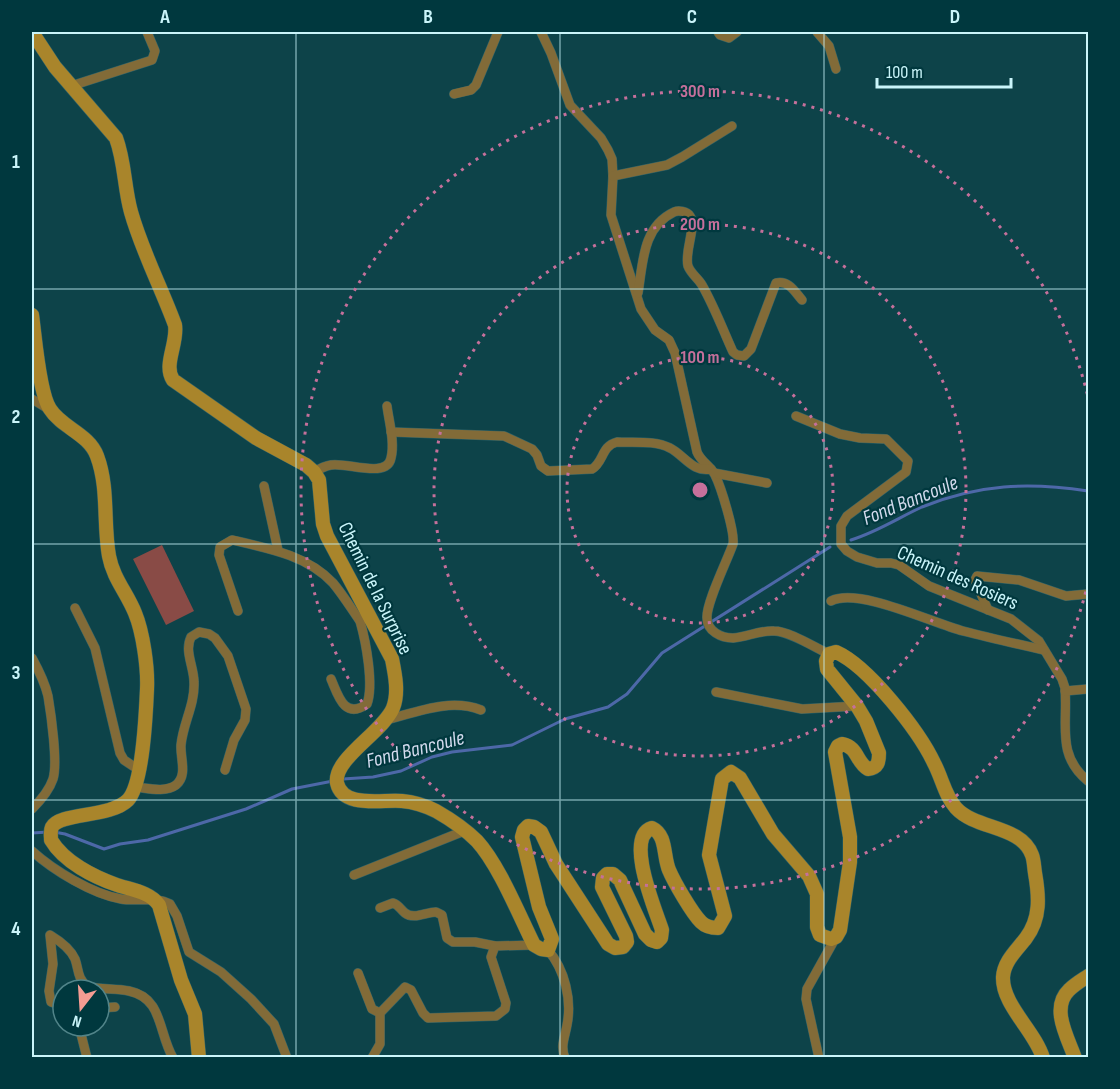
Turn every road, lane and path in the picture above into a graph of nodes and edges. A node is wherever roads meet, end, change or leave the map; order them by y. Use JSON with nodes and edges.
{"nodes":[{"id":1,"x":32,"y":32,"type":"edge"},
{"id":2,"x":147,"y":32,"type":"edge"},
{"id":3,"x":498,"y":32,"type":"edge"},
{"id":4,"x":541,"y":32,"type":"edge"},
{"id":5,"x":718,"y":32,"type":"edge"},
{"id":6,"x":737,"y":32,"type":"edge"},
{"id":7,"x":817,"y":32,"type":"edge"},
{"id":8,"x":836,"y":69,"type":"dead end"},
{"id":9,"x":71,"y":86,"type":"junction"},
{"id":10,"x":454,"y":94,"type":"dead end"},
{"id":11,"x":732,"y":126,"type":"dead end"},
{"id":12,"x":613,"y":176,"type":"junction"},
{"id":13,"x":637,"y":297,"type":"junction"},
{"id":14,"x":802,"y":300,"type":"dead end"},
{"id":15,"x":32,"y":315,"type":"edge"},
{"id":16,"x":32,"y":399,"type":"edge"},
{"id":17,"x":387,"y":406,"type":"dead end"},
{"id":18,"x":51,"y":410,"type":"junction"},
{"id":19,"x":796,"y":416,"type":"dead end"},
{"id":20,"x":391,"y":432,"type":"junction"},
{"id":21,"x":713,"y":471,"type":"junction"},
{"id":22,"x":314,"y":472,"type":"junction"},
{"id":23,"x":767,"y":483,"type":"dead end"},
{"id":24,"x":264,"y":486,"type":"dead end"},
{"id":25,"x":278,"y":550,"type":"junction"},
{"id":26,"x":1089,"y":594,"type":"edge"},
{"id":27,"x":831,"y":601,"type":"dead end"},
{"id":28,"x":75,"y":608,"type":"dead end"},
{"id":29,"x":988,"y":610,"type":"junction"},
{"id":30,"x":238,"y":611,"type":"dead end"},
{"id":31,"x":364,"y":619,"type":"junction"},
{"id":32,"x":1044,"y":650,"type":"junction"},
{"id":33,"x":829,"y":654,"type":"junction"},
{"id":34,"x":32,"y":658,"type":"edge"},
{"id":35,"x":331,"y":679,"type":"dead end"},
{"id":36,"x":1089,"y":688,"type":"edge"},
{"id":37,"x":1065,"y":691,"type":"junction"},
{"id":38,"x":716,"y":692,"type":"dead end"},
{"id":39,"x":857,"y":706,"type":"junction"},
{"id":40,"x":481,"y":710,"type":"dead end"},
{"id":41,"x":386,"y":720,"type":"junction"},
{"id":42,"x":139,"y":770,"type":"junction"},
{"id":43,"x":225,"y":770,"type":"dead end"},
{"id":44,"x":1089,"y":781,"type":"edge"},
{"id":45,"x":135,"y":787,"type":"junction"},
{"id":46,"x":32,"y":809,"type":"edge"},
{"id":47,"x":464,"y":831,"type":"junction"},
{"id":48,"x":32,"y":851,"type":"edge"},
{"id":49,"x":354,"y":875,"type":"dead end"},
{"id":50,"x":155,"y":899,"type":"junction"},
{"id":51,"x":380,"y":908,"type":"dead end"},
{"id":52,"x":836,"y":937,"type":"junction"},
{"id":53,"x":534,"y":945,"type":"junction"},
{"id":54,"x":495,"y":946,"type":"junction"},
{"id":55,"x":548,"y":950,"type":"junction"},
{"id":56,"x":358,"y":973,"type":"dead end"},
{"id":57,"x":1089,"y":976,"type":"edge"},
{"id":58,"x":51,"y":978,"type":"edge"},
{"id":59,"x":51,"y":978,"type":"edge"},
{"id":60,"x":79,"y":978,"type":"edge"},
{"id":61,"x":111,"y":989,"type":"edge"},
{"id":62,"x":51,"y":1002,"type":"edge"},
{"id":63,"x":111,"y":1007,"type":"edge"},
{"id":64,"x":116,"y":1007,"type":"dead end"},
{"id":65,"x":380,"y":1013,"type":"junction"},
{"id":66,"x":564,"y":1037,"type":"junction"},
{"id":67,"x":82,"y":1038,"type":"edge"},
{"id":68,"x":87,"y":1058,"type":"edge"},
{"id":69,"x":173,"y":1058,"type":"edge"},
{"id":70,"x":199,"y":1058,"type":"edge"},
{"id":71,"x":287,"y":1058,"type":"edge"},
{"id":72,"x":372,"y":1058,"type":"edge"},
{"id":73,"x":558,"y":1058,"type":"edge"},
{"id":74,"x":565,"y":1058,"type":"edge"},
{"id":75,"x":819,"y":1058,"type":"edge"},
{"id":76,"x":1043,"y":1058,"type":"edge"},
{"id":77,"x":1075,"y":1058,"type":"edge"}],
"edges":[{"from":1,"to":9,"type":"main road"},
{"from":2,"to":9,"type":"street"},
{"from":3,"to":10,"type":"street"},
{"from":4,"to":12,"type":"street"},
{"from":5,"to":6,"type":"street"},
{"from":7,"to":8,"type":"street"},
{"from":9,"to":22,"type":"main road"},
{"from":11,"to":12,"type":"street"},
{"from":12,"to":13,"type":"street"},
{"from":13,"to":14,"type":"street"},
{"from":13,"to":21,"type":"street"},
{"from":15,"to":18,"type":"main road"},
{"from":16,"to":18,"type":"street"},
{"from":17,"to":20,"type":"street"},
{"from":18,"to":42,"type":"main road"},
{"from":19,"to":29,"type":"street","name":"Chemin des Rosiers"},
{"from":20,"to":21,"type":"street"},
{"from":20,"to":22,"type":"street"},
{"from":21,"to":23,"type":"street"},
{"from":21,"to":33,"type":"street"},
{"from":22,"to":31,"type":"main road","name":"Chemin de la Surprise"},
{"from":24,"to":25,"type":"street"},
{"from":25,"to":30,"type":"street"},
{"from":25,"to":31,"type":"street"},
{"from":26,"to":29,"type":"street"},
{"from":27,"to":32,"type":"street"},
{"from":28,"to":42,"type":"street"},
{"from":29,"to":32,"type":"street","name":"Chemin des Rosiers"},
{"from":31,"to":35,"type":"street"},
{"from":31,"to":41,"type":"main road","name":"Chemin de la Surprise"},
{"from":32,"to":37,"type":"street","name":"Chemin des Rosiers"},
{"from":33,"to":39,"type":"main road"},
{"from":33,"to":76,"type":"main road"},
{"from":34,"to":46,"type":"street"},
{"from":36,"to":37,"type":"street"},
{"from":37,"to":44,"type":"street","name":"Chemin des Rosiers"},
{"from":38,"to":39,"type":"street"},
{"from":39,"to":52,"type":"main road"},
{"from":40,"to":41,"type":"street"},
{"from":41,"to":47,"type":"main road","name":"Chemin de la Surprise"},
{"from":42,"to":45,"type":"main road"},
{"from":43,"to":45,"type":"street"},
{"from":45,"to":50,"type":"main road"},
{"from":47,"to":49,"type":"street"},
{"from":47,"to":53,"type":"main road","name":"Chemin de la Surprise"},
{"from":48,"to":50,"type":"street"},
{"from":50,"to":70,"type":"main road"},
{"from":50,"to":71,"type":"street"},
{"from":51,"to":54,"type":"street"},
{"from":52,"to":55,"type":"main road"},
{"from":52,"to":75,"type":"street"},
{"from":53,"to":54,"type":"street"},
{"from":53,"to":55,"type":"main road"},
{"from":54,"to":65,"type":"street"},
{"from":55,"to":66,"type":"street"},
{"from":56,"to":65,"type":"street"},
{"from":57,"to":77,"type":"main road"},
{"from":58,"to":60,"type":"street"},
{"from":59,"to":62,"type":"street"},
{"from":61,"to":69,"type":"street"},
{"from":63,"to":64,"type":"street"},
{"from":65,"to":72,"type":"street"},
{"from":66,"to":73,"type":"street"},
{"from":66,"to":74,"type":"street"},
{"from":67,"to":68,"type":"street"}]}
